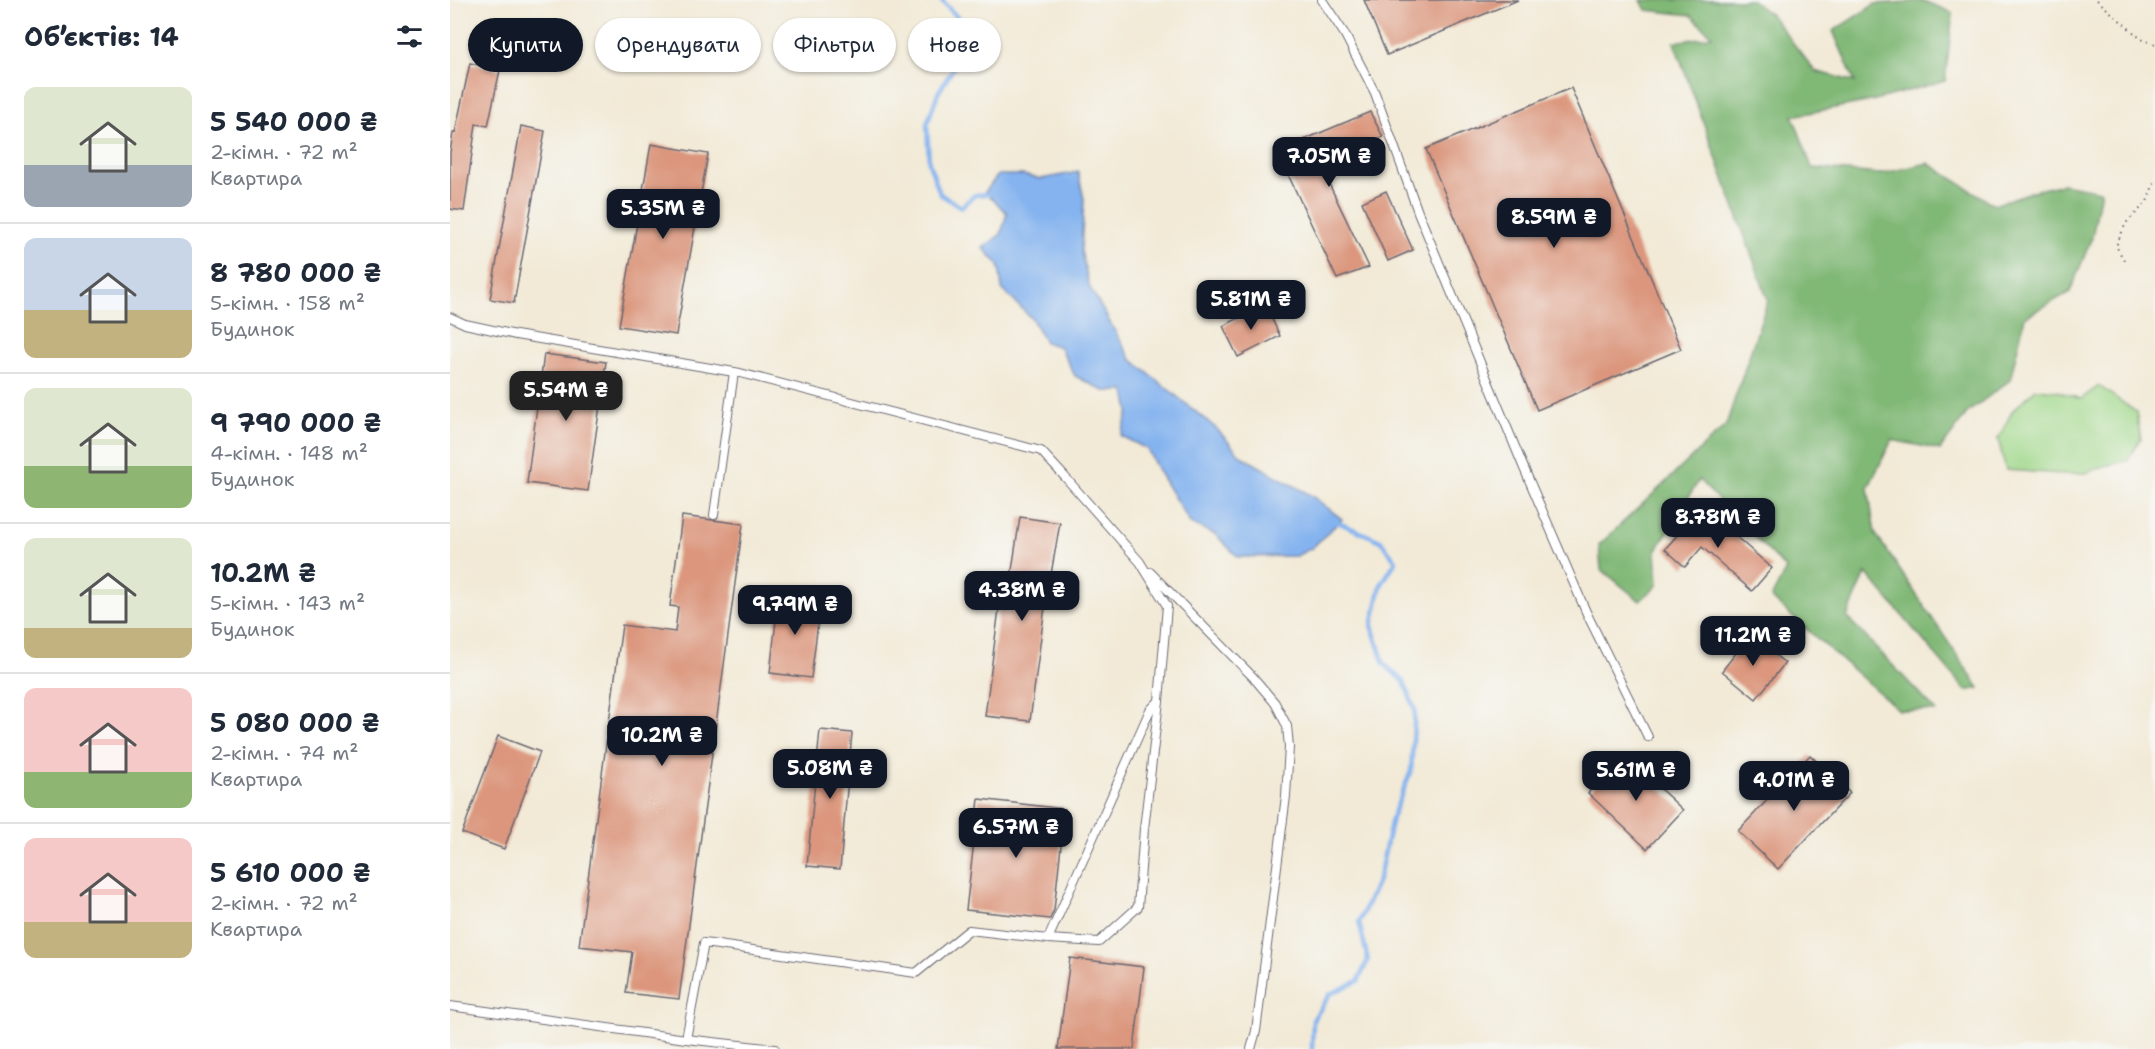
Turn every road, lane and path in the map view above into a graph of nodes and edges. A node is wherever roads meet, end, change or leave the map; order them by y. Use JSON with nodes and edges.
{"nodes":[{"id":1,"x":1322,"y":0,"type":"edge"},
{"id":2,"x":2097,"y":0,"type":"edge"},
{"id":3,"x":2155,"y":44,"type":"edge"},
{"id":4,"x":2155,"y":180,"type":"edge"},
{"id":5,"x":2124,"y":260,"type":"dead end"},
{"id":6,"x":450,"y":317,"type":"edge"},
{"id":7,"x":734,"y":372,"type":"junction"},
{"id":8,"x":714,"y":515,"type":"dead end"},
{"id":9,"x":1140,"y":562,"type":"junction"},
{"id":10,"x":1159,"y":701,"type":"junction"},
{"id":11,"x":1648,"y":737,"type":"dead end"},
{"id":12,"x":1048,"y":939,"type":"junction"},
{"id":13,"x":450,"y":1006,"type":"edge"},
{"id":14,"x":686,"y":1039,"type":"junction"},
{"id":15,"x":775,"y":1049,"type":"edge"},
{"id":16,"x":1251,"y":1049,"type":"edge"}],
"edges":[{"from":1,"to":11,"type":"lane"},
{"from":2,"to":3,"type":"path"},
{"from":4,"to":5,"type":"path"},
{"from":6,"to":7,"type":"lane"},
{"from":7,"to":8,"type":"lane"},
{"from":7,"to":9,"type":"lane"},
{"from":9,"to":10,"type":"lane"},
{"from":9,"to":16,"type":"lane"},
{"from":10,"to":12,"type":"lane"},
{"from":10,"to":12,"type":"lane"},
{"from":12,"to":14,"type":"lane"},
{"from":13,"to":14,"type":"lane"},
{"from":14,"to":15,"type":"lane"}]}
